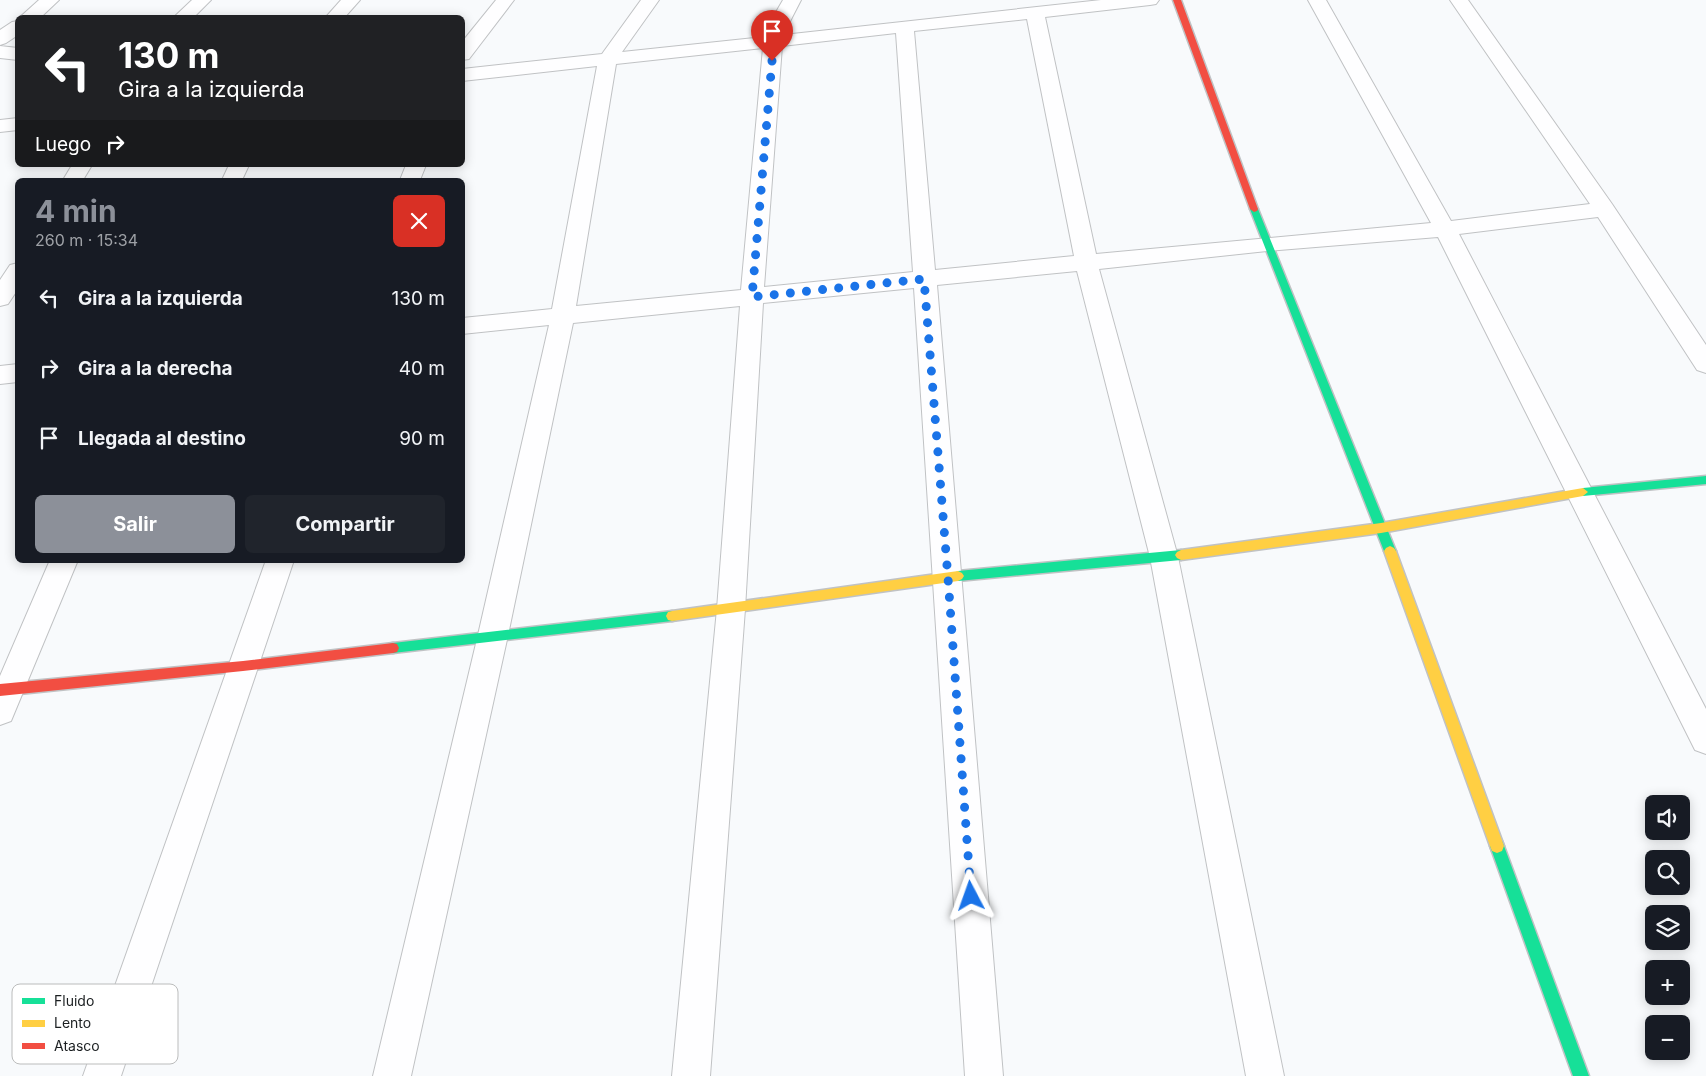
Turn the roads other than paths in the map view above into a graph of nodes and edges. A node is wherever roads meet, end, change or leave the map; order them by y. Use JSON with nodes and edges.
{"nodes":[{"id":1,"x":50,"y":0,"type":"edge"},
{"id":2,"x":202,"y":0,"type":"edge"},
{"id":3,"x":351,"y":0,"type":"edge"},
{"id":4,"x":505,"y":0,"type":"edge"},
{"id":5,"x":650,"y":0,"type":"edge"},
{"id":6,"x":792,"y":0,"type":"edge"},
{"id":7,"x":1150,"y":0,"type":"edge"},
{"id":8,"x":1177,"y":0,"type":"edge"},
{"id":9,"x":1317,"y":0,"type":"edge"},
{"id":10,"x":1459,"y":0,"type":"edge"},
{"id":11,"x":1035,"y":13,"type":"junction"},
{"id":12,"x":32,"y":15,"type":"edge"},
{"id":13,"x":185,"y":15,"type":"edge"},
{"id":14,"x":337,"y":15,"type":"edge"},
{"id":15,"x":905,"y":27,"type":"junction"},
{"id":16,"x":15,"y":28,"type":"edge"},
{"id":17,"x":0,"y":39,"type":"edge"},
{"id":18,"x":773,"y":41,"type":"junction"},
{"id":19,"x":465,"y":51,"type":"edge"},
{"id":20,"x":0,"y":52,"type":"edge"},
{"id":21,"x":15,"y":54,"type":"edge"},
{"id":22,"x":608,"y":60,"type":"junction"},
{"id":23,"x":465,"y":75,"type":"edge"},
{"id":24,"x":15,"y":124,"type":"edge"},
{"id":25,"x":0,"y":126,"type":"edge"},
{"id":26,"x":81,"y":167,"type":"edge"},
{"id":27,"x":74,"y":178,"type":"edge"},
{"id":28,"x":1604,"y":209,"type":"junction"},
{"id":29,"x":1445,"y":229,"type":"junction"},
{"id":30,"x":1268,"y":244,"type":"junction"},
{"id":31,"x":1086,"y":262,"type":"junction"},
{"id":32,"x":15,"y":275,"type":"edge"},
{"id":33,"x":924,"y":279,"type":"junction"},
{"id":34,"x":752,"y":297,"type":"junction"},
{"id":35,"x":0,"y":298,"type":"edge"},
{"id":36,"x":563,"y":315,"type":"junction"},
{"id":37,"x":465,"y":326,"type":"edge"},
{"id":38,"x":1706,"y":364,"type":"edge"},
{"id":39,"x":15,"y":373,"type":"edge"},
{"id":40,"x":0,"y":375,"type":"edge"},
{"id":41,"x":1706,"y":480,"type":"edge"},
{"id":42,"x":1579,"y":492,"type":"junction"},
{"id":43,"x":1381,"y":528,"type":"junction"},
{"id":44,"x":1164,"y":557,"type":"junction"},
{"id":45,"x":63,"y":563,"type":"edge"},
{"id":46,"x":279,"y":563,"type":"edge"},
{"id":47,"x":948,"y":578,"type":"junction"},
{"id":48,"x":731,"y":609,"type":"junction"},
{"id":49,"x":493,"y":635,"type":"junction"},
{"id":50,"x":243,"y":666,"type":"junction"},
{"id":51,"x":4,"y":696,"type":"edge"},
{"id":52,"x":1706,"y":740,"type":"edge"},
{"id":53,"x":134,"y":984,"type":"edge"},
{"id":54,"x":106,"y":1064,"type":"edge"},
{"id":55,"x":102,"y":1076,"type":"edge"},
{"id":56,"x":392,"y":1076,"type":"edge"},
{"id":57,"x":691,"y":1076,"type":"edge"},
{"id":58,"x":984,"y":1076,"type":"edge"},
{"id":59,"x":1265,"y":1076,"type":"edge"},
{"id":60,"x":1581,"y":1076,"type":"edge"}],
"edges":[{"from":1,"to":12,"type":"street"},
{"from":2,"to":13,"type":"street"},
{"from":3,"to":14,"type":"street"},
{"from":4,"to":19,"type":"street"},
{"from":5,"to":22,"type":"street"},
{"from":6,"to":18,"type":"street"},
{"from":7,"to":11,"type":"street"},
{"from":8,"to":30,"type":"street"},
{"from":9,"to":29,"type":"street"},
{"from":10,"to":28,"type":"street"},
{"from":11,"to":15,"type":"street"},
{"from":11,"to":31,"type":"street"},
{"from":15,"to":18,"type":"street"},
{"from":15,"to":33,"type":"street"},
{"from":16,"to":17,"type":"street"},
{"from":18,"to":22,"type":"street"},
{"from":18,"to":34,"type":"street"},
{"from":20,"to":21,"type":"street"},
{"from":22,"to":23,"type":"street"},
{"from":22,"to":36,"type":"street"},
{"from":24,"to":25,"type":"street"},
{"from":26,"to":27,"type":"street"},
{"from":28,"to":29,"type":"street"},
{"from":28,"to":38,"type":"street"},
{"from":29,"to":30,"type":"street"},
{"from":29,"to":42,"type":"street"},
{"from":30,"to":31,"type":"street"},
{"from":30,"to":43,"type":"street"},
{"from":31,"to":33,"type":"street"},
{"from":31,"to":44,"type":"street"},
{"from":32,"to":35,"type":"street"},
{"from":33,"to":34,"type":"street"},
{"from":33,"to":47,"type":"street"},
{"from":34,"to":36,"type":"street"},
{"from":34,"to":48,"type":"street"},
{"from":36,"to":37,"type":"street"},
{"from":36,"to":49,"type":"street"},
{"from":39,"to":40,"type":"street"},
{"from":41,"to":42,"type":"street"},
{"from":42,"to":43,"type":"street"},
{"from":42,"to":52,"type":"street"},
{"from":43,"to":44,"type":"street"},
{"from":43,"to":60,"type":"street"},
{"from":44,"to":47,"type":"street"},
{"from":44,"to":59,"type":"street"},
{"from":45,"to":51,"type":"street"},
{"from":46,"to":50,"type":"street"},
{"from":47,"to":48,"type":"street"},
{"from":47,"to":58,"type":"street"},
{"from":48,"to":49,"type":"street"},
{"from":48,"to":57,"type":"street"},
{"from":49,"to":50,"type":"street"},
{"from":49,"to":56,"type":"street"},
{"from":50,"to":51,"type":"street"},
{"from":50,"to":53,"type":"street"},
{"from":54,"to":55,"type":"street"}]}
